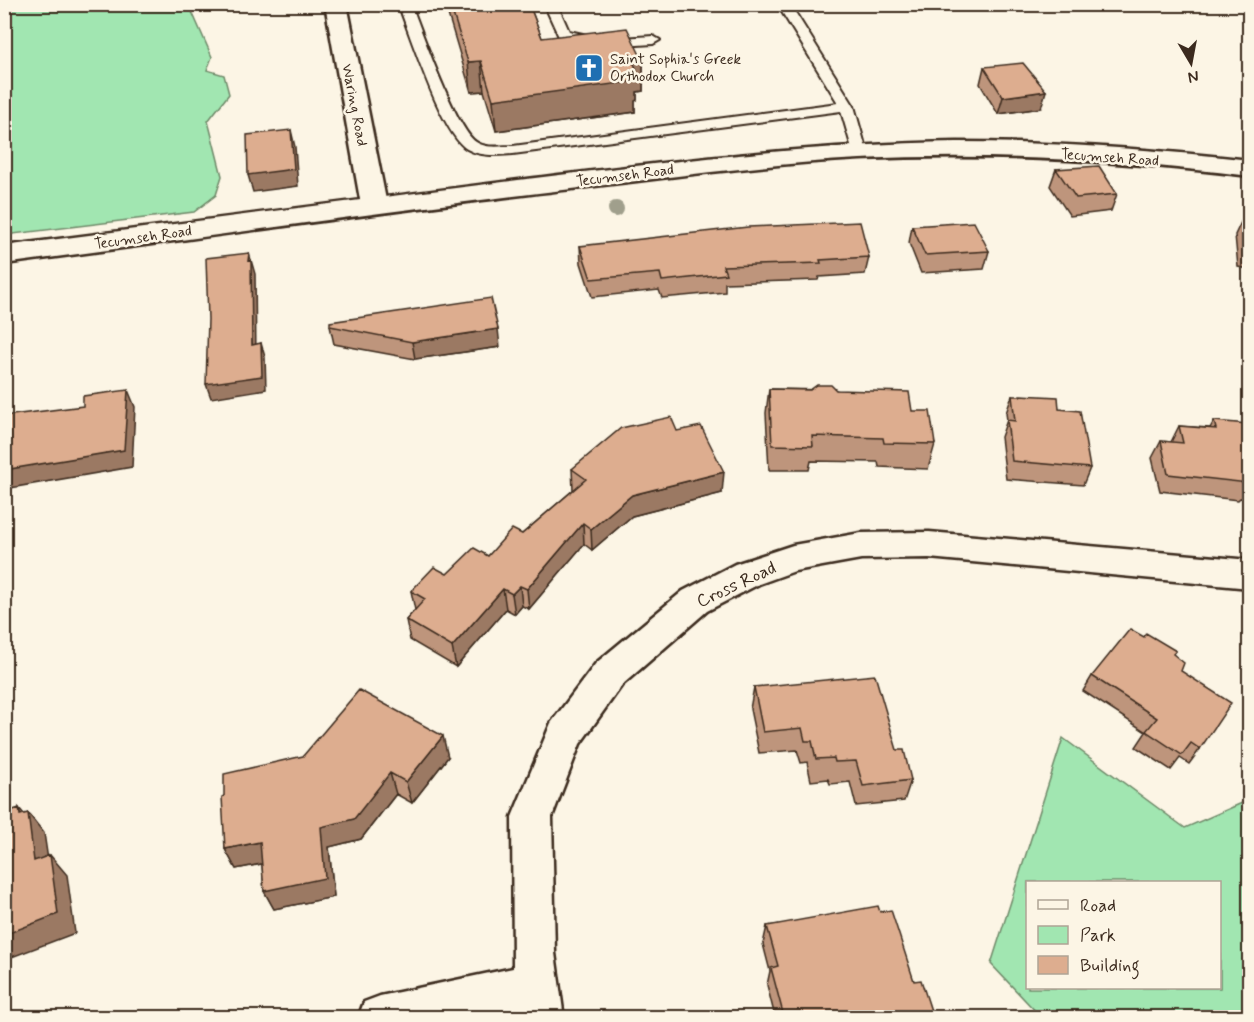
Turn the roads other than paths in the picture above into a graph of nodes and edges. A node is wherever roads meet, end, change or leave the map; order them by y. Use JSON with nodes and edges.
{"nodes":[{"id":1,"x":336,"y":4,"type":"edge"},
{"id":2,"x":404,"y":4,"type":"edge"},
{"id":3,"x":550,"y":4,"type":"edge"},
{"id":4,"x":783,"y":4,"type":"edge"},
{"id":5,"x":653,"y":40,"type":"dead end"},
{"id":6,"x":847,"y":106,"type":"junction"},
{"id":7,"x":860,"y":152,"type":"junction"},
{"id":8,"x":1250,"y":168,"type":"edge"},
{"id":9,"x":374,"y":205,"type":"junction"},
{"id":10,"x":4,"y":255,"type":"edge"},
{"id":11,"x":1248,"y":576,"type":"edge"},
{"id":12,"x":540,"y":1001,"type":"edge"},
{"id":13,"x":380,"y":1017,"type":"edge"}],
"edges":[{"from":1,"to":9,"type":"street","name":"Waring Road"},
{"from":2,"to":6,"type":"lane"},
{"from":3,"to":5,"type":"lane"},
{"from":4,"to":6,"type":"lane"},
{"from":6,"to":7,"type":"lane"},
{"from":7,"to":8,"type":"street","name":"Tecumseh Road"},
{"from":7,"to":9,"type":"street","name":"Tecumseh Road"},
{"from":9,"to":10,"type":"street","name":"Tecumseh Road"},
{"from":11,"to":12,"type":"street","name":"Cross Road"},
{"from":12,"to":13,"type":"street"}]}
